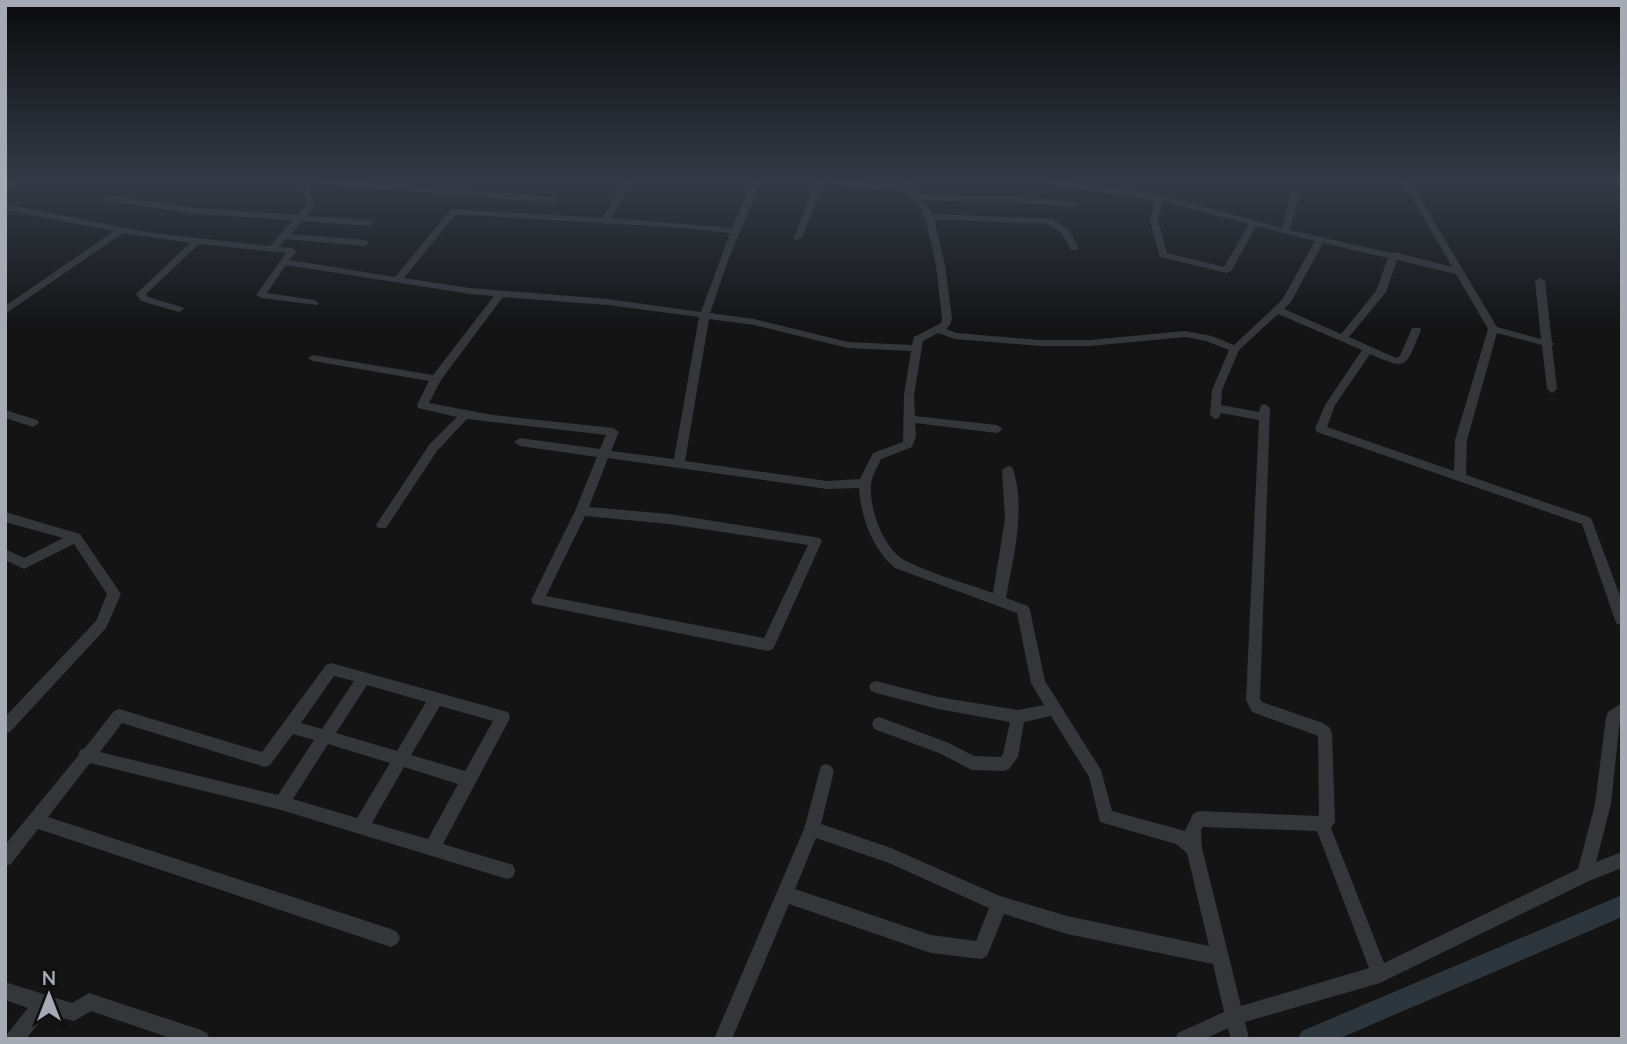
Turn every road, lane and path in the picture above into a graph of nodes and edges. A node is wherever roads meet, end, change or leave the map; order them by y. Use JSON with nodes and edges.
{"nodes":[{"id":1,"x":121,"y":231,"type":"edge"},
{"id":2,"x":127,"y":231,"type":"edge"},
{"id":3,"x":289,"y":231,"type":"edge"},
{"id":4,"x":438,"y":231,"type":"edge"},
{"id":5,"x":732,"y":231,"type":"edge"},
{"id":6,"x":735,"y":231,"type":"joint"},
{"id":7,"x":801,"y":231,"type":"edge"},
{"id":8,"x":932,"y":231,"type":"edge"},
{"id":9,"x":1065,"y":231,"type":"edge"},
{"id":10,"x":1157,"y":231,"type":"edge"},
{"id":11,"x":1250,"y":231,"type":"edge"},
{"id":12,"x":1289,"y":231,"type":"edge"},
{"id":13,"x":1436,"y":231,"type":"edge"},
{"id":14,"x":284,"y":236,"type":"junction"},
{"id":15,"x":798,"y":238,"type":"dead end"},
{"id":16,"x":1321,"y":239,"type":"junction"},
{"id":17,"x":197,"y":241,"type":"junction"},
{"id":18,"x":365,"y":243,"type":"dead end"},
{"id":19,"x":1074,"y":248,"type":"dead end"},
{"id":20,"x":272,"y":249,"type":"junction"},
{"id":21,"x":1394,"y":255,"type":"junction"},
{"id":22,"x":283,"y":262,"type":"junction"},
{"id":23,"x":1460,"y":272,"type":"junction"},
{"id":24,"x":397,"y":280,"type":"junction"},
{"id":25,"x":1540,"y":281,"type":"dead end"},
{"id":26,"x":501,"y":293,"type":"junction"},
{"id":27,"x":314,"y":303,"type":"dead end"},
{"id":28,"x":178,"y":309,"type":"dead end"},
{"id":29,"x":1277,"y":310,"type":"junction"},
{"id":30,"x":5,"y":311,"type":"edge"},
{"id":31,"x":704,"y":317,"type":"junction"},
{"id":32,"x":938,"y":329,"type":"junction"},
{"id":33,"x":1493,"y":329,"type":"junction"},
{"id":34,"x":1416,"y":330,"type":"dead end"},
{"id":35,"x":1342,"y":339,"type":"junction"},
{"id":36,"x":1549,"y":344,"type":"junction"},
{"id":37,"x":916,"y":348,"type":"junction"},
{"id":38,"x":1235,"y":349,"type":"junction"},
{"id":39,"x":1367,"y":350,"type":"junction"},
{"id":40,"x":313,"y":358,"type":"dead end"},
{"id":41,"x":436,"y":379,"type":"junction"},
{"id":42,"x":1552,"y":389,"type":"dead end"},
{"id":43,"x":1265,"y":412,"type":"joint"},
{"id":44,"x":5,"y":414,"type":"edge"},
{"id":45,"x":463,"y":417,"type":"junction"},
{"id":46,"x":910,"y":419,"type":"junction"},
{"id":47,"x":33,"y":423,"type":"dead end"},
{"id":48,"x":997,"y":429,"type":"dead end"},
{"id":49,"x":520,"y":442,"type":"dead end"},
{"id":50,"x":605,"y":453,"type":"junction"},
{"id":51,"x":679,"y":463,"type":"junction"},
{"id":52,"x":1008,"y":470,"type":"dead end"},
{"id":53,"x":1460,"y":477,"type":"junction"},
{"id":54,"x":865,"y":483,"type":"junction"},
{"id":55,"x":581,"y":511,"type":"junction"},
{"id":56,"x":5,"y":517,"type":"edge"},
{"id":57,"x":382,"y":525,"type":"dead end"},
{"id":58,"x":76,"y":537,"type":"junction"},
{"id":59,"x":5,"y":554,"type":"edge"},
{"id":60,"x":999,"y":599,"type":"junction"},
{"id":61,"x":1622,"y":620,"type":"edge"},
{"id":62,"x":363,"y":679,"type":"junction"},
{"id":63,"x":876,"y":687,"type":"dead end"},
{"id":64,"x":436,"y":699,"type":"junction"},
{"id":65,"x":1054,"y":709,"type":"junction"},
{"id":66,"x":1622,"y":709,"type":"edge"},
{"id":67,"x":1018,"y":717,"type":"junction"},
{"id":68,"x":879,"y":724,"type":"dead end"},
{"id":69,"x":289,"y":726,"type":"junction"},
{"id":70,"x":5,"y":727,"type":"edge"},
{"id":71,"x":327,"y":736,"type":"junction"},
{"id":72,"x":85,"y":755,"type":"junction"},
{"id":73,"x":401,"y":759,"type":"junction"},
{"id":74,"x":825,"y":771,"type":"dead end"},
{"id":75,"x":470,"y":780,"type":"junction"},
{"id":76,"x":281,"y":803,"type":"junction"},
{"id":77,"x":35,"y":820,"type":"junction"},
{"id":78,"x":1322,"y":824,"type":"junction"},
{"id":79,"x":360,"y":828,"type":"junction"},
{"id":80,"x":811,"y":829,"type":"junction"},
{"id":81,"x":1194,"y":848,"type":"junction"},
{"id":82,"x":431,"y":849,"type":"junction"},
{"id":83,"x":5,"y":858,"type":"edge"},
{"id":84,"x":1622,"y":860,"type":"edge"},
{"id":85,"x":507,"y":871,"type":"dead end"},
{"id":86,"x":1585,"y":874,"type":"junction"},
{"id":87,"x":785,"y":894,"type":"junction"},
{"id":88,"x":999,"y":904,"type":"junction"},
{"id":89,"x":391,"y":938,"type":"dead end"},
{"id":90,"x":1219,"y":957,"type":"junction"},
{"id":91,"x":1380,"y":974,"type":"junction"},
{"id":92,"x":5,"y":991,"type":"edge"},
{"id":93,"x":43,"y":1004,"type":"junction"},
{"id":94,"x":1237,"y":1031,"type":"edge"},
{"id":95,"x":14,"y":1039,"type":"edge"},
{"id":96,"x":201,"y":1039,"type":"edge"},
{"id":97,"x":723,"y":1039,"type":"edge"},
{"id":98,"x":1184,"y":1039,"type":"edge"}],
"edges":[{"from":1,"to":30,"type":"street"},
{"from":2,"to":17,"type":"street"},
{"from":3,"to":14,"type":"street"},
{"from":4,"to":24,"type":"street"},
{"from":5,"to":6,"type":"street"},
{"from":6,"to":31,"type":"street"},
{"from":7,"to":15,"type":"street"},
{"from":8,"to":32,"type":"street"},
{"from":9,"to":19,"type":"street"},
{"from":10,"to":11,"type":"street"},
{"from":12,"to":16,"type":"street"},
{"from":13,"to":23,"type":"street"},
{"from":14,"to":18,"type":"street"},
{"from":14,"to":20,"type":"street"},
{"from":16,"to":21,"type":"street"},
{"from":16,"to":29,"type":"street"},
{"from":17,"to":20,"type":"street"},
{"from":17,"to":28,"type":"street"},
{"from":20,"to":22,"type":"street"},
{"from":21,"to":23,"type":"street"},
{"from":21,"to":35,"type":"street"},
{"from":22,"to":24,"type":"street"},
{"from":22,"to":27,"type":"street"},
{"from":23,"to":33,"type":"street"},
{"from":24,"to":26,"type":"street"},
{"from":25,"to":36,"type":"street"},
{"from":26,"to":31,"type":"street"},
{"from":26,"to":41,"type":"street"},
{"from":29,"to":35,"type":"street"},
{"from":29,"to":38,"type":"street"},
{"from":31,"to":37,"type":"street"},
{"from":31,"to":51,"type":"street"},
{"from":32,"to":37,"type":"street"},
{"from":32,"to":38,"type":"street"},
{"from":33,"to":36,"type":"street"},
{"from":33,"to":53,"type":"street"},
{"from":34,"to":39,"type":"street"},
{"from":35,"to":39,"type":"street"},
{"from":36,"to":42,"type":"street"},
{"from":37,"to":46,"type":"street"},
{"from":38,"to":43,"type":"street"},
{"from":39,"to":53,"type":"street"},
{"from":40,"to":41,"type":"street"},
{"from":41,"to":45,"type":"street"},
{"from":43,"to":78,"type":"street"},
{"from":44,"to":47,"type":"street"},
{"from":45,"to":50,"type":"street"},
{"from":45,"to":57,"type":"street"},
{"from":46,"to":48,"type":"street"},
{"from":46,"to":54,"type":"street"},
{"from":49,"to":50,"type":"street"},
{"from":50,"to":51,"type":"street"},
{"from":50,"to":55,"type":"street"},
{"from":51,"to":54,"type":"street"},
{"from":52,"to":60,"type":"street"},
{"from":53,"to":61,"type":"street"},
{"from":54,"to":60,"type":"street"},
{"from":55,"to":55,"type":"street"},
{"from":56,"to":58,"type":"street"},
{"from":58,"to":59,"type":"street"},
{"from":58,"to":70,"type":"street"},
{"from":60,"to":65,"type":"street"},
{"from":62,"to":64,"type":"street"},
{"from":62,"to":69,"type":"street"},
{"from":62,"to":71,"type":"street"},
{"from":63,"to":67,"type":"street"},
{"from":64,"to":73,"type":"street"},
{"from":64,"to":75,"type":"street"},
{"from":65,"to":67,"type":"street"},
{"from":65,"to":81,"type":"street"},
{"from":66,"to":86,"type":"street"},
{"from":67,"to":68,"type":"street"},
{"from":69,"to":71,"type":"street"},
{"from":69,"to":72,"type":"street"},
{"from":71,"to":73,"type":"street"},
{"from":71,"to":76,"type":"street"},
{"from":72,"to":76,"type":"street"},
{"from":72,"to":77,"type":"street"},
{"from":73,"to":75,"type":"street"},
{"from":73,"to":79,"type":"street"},
{"from":74,"to":80,"type":"street"},
{"from":75,"to":82,"type":"street"},
{"from":76,"to":79,"type":"street"},
{"from":77,"to":83,"type":"street"},
{"from":77,"to":89,"type":"street"},
{"from":78,"to":81,"type":"street"},
{"from":78,"to":91,"type":"street"},
{"from":79,"to":82,"type":"street"},
{"from":80,"to":87,"type":"street"},
{"from":80,"to":88,"type":"street"},
{"from":81,"to":90,"type":"street"},
{"from":82,"to":85,"type":"street"},
{"from":84,"to":86,"type":"street"},
{"from":86,"to":91,"type":"street"},
{"from":87,"to":88,"type":"street"},
{"from":87,"to":97,"type":"street"},
{"from":88,"to":90,"type":"street"},
{"from":90,"to":94,"type":"street"},
{"from":91,"to":94,"type":"street"},
{"from":92,"to":93,"type":"street"},
{"from":93,"to":95,"type":"street"},
{"from":93,"to":96,"type":"street"},
{"from":94,"to":98,"type":"street"}]}
